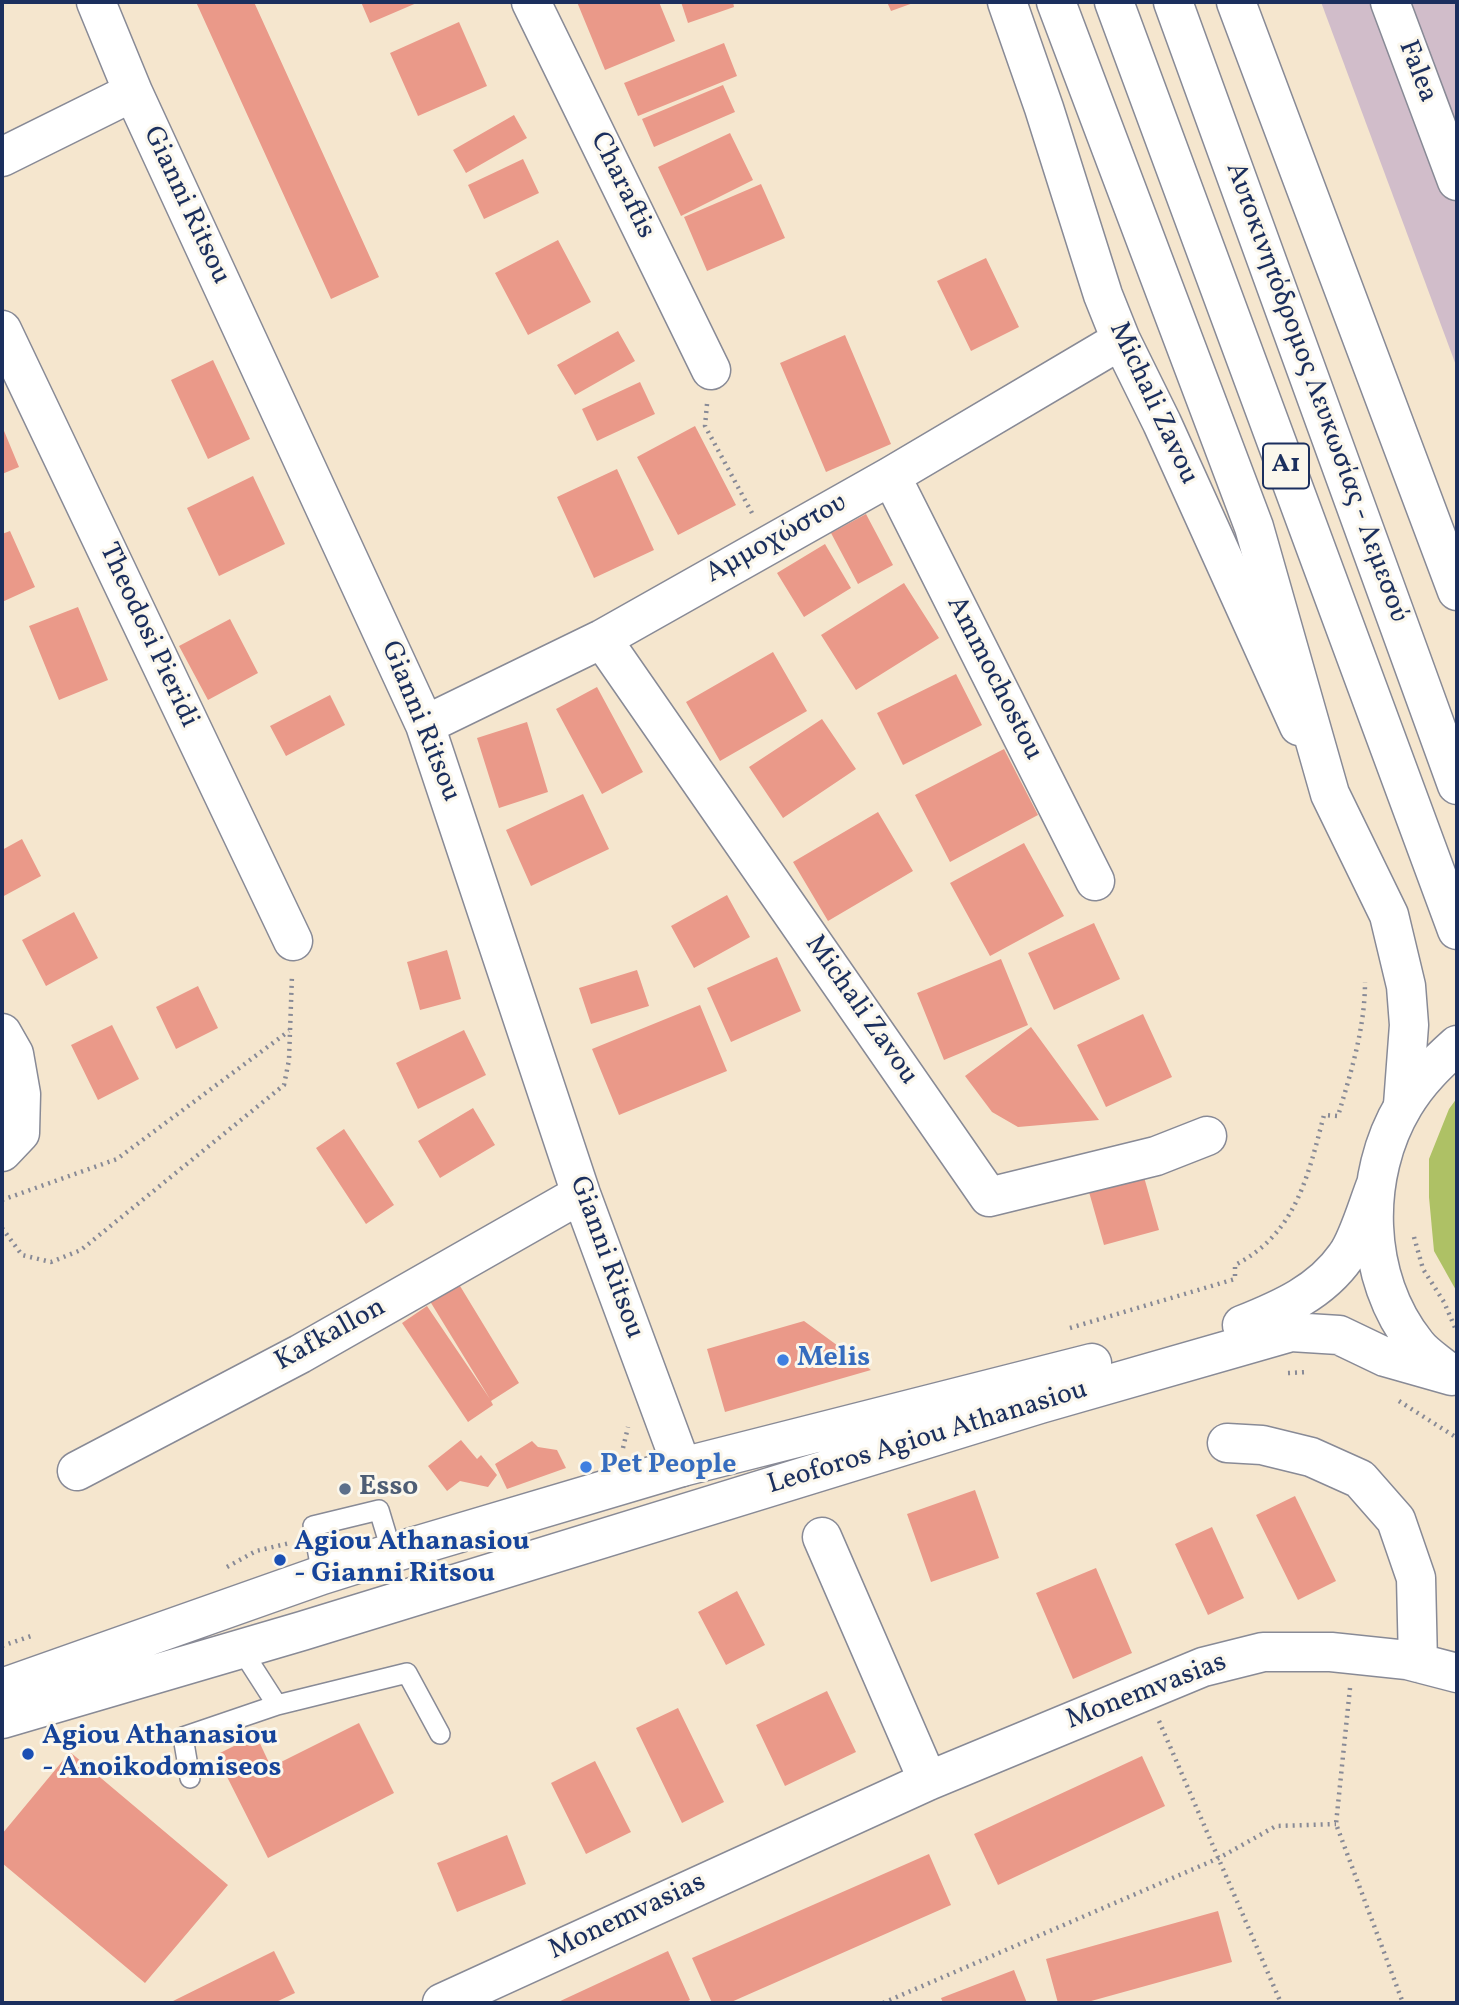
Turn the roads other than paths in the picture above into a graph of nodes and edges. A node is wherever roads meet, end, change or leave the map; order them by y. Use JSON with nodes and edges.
{"nodes":[{"id":1,"x":96,"y":2,"type":"edge"},
{"id":2,"x":531,"y":2,"type":"edge"},
{"id":3,"x":1007,"y":2,"type":"edge"},
{"id":4,"x":1056,"y":2,"type":"edge"},
{"id":5,"x":1114,"y":2,"type":"edge"},
{"id":6,"x":1173,"y":2,"type":"edge"},
{"id":7,"x":1236,"y":2,"type":"edge"},
{"id":8,"x":1390,"y":2,"type":"edge"},
{"id":9,"x":133,"y":92,"type":"junction"},
{"id":10,"x":2,"y":157,"type":"edge"},
{"id":11,"x":1457,"y":181,"type":"edge"},
{"id":12,"x":2,"y":330,"type":"edge"},
{"id":13,"x":1121,"y":340,"type":"junction"},
{"id":14,"x":710,"y":370,"type":"road end"},
{"id":15,"x":891,"y":476,"type":"junction"},
{"id":16,"x":1457,"y":591,"type":"edge"},
{"id":17,"x":602,"y":639,"type":"junction"},
{"id":18,"x":425,"y":725,"type":"junction"},
{"id":19,"x":1457,"y":785,"type":"edge"},
{"id":20,"x":1330,"y":794,"type":"junction"},
{"id":21,"x":1094,"y":881,"type":"dead end"},
{"id":22,"x":1457,"y":930,"type":"edge"},
{"id":23,"x":293,"y":941,"type":"road end"},
{"id":24,"x":2,"y":1033,"type":"edge"},
{"id":25,"x":1457,"y":1045,"type":"edge"},
{"id":26,"x":1404,"y":1105,"type":"junction"},
{"id":27,"x":1207,"y":1136,"type":"dead end"},
{"id":28,"x":11,"y":1142,"type":"edge"},
{"id":29,"x":1376,"y":1184,"type":"junction"},
{"id":30,"x":581,"y":1194,"type":"junction"},
{"id":31,"x":1455,"y":1378,"type":"edge"},
{"id":32,"x":1227,"y":1443,"type":"dead end"},
{"id":33,"x":682,"y":1467,"type":"junction"},
{"id":34,"x":77,"y":1471,"type":"dead end"},
{"id":35,"x":822,"y":1537,"type":"dead end"},
{"id":36,"x":241,"y":1649,"type":"junction"},
{"id":37,"x":1418,"y":1663,"type":"junction"},
{"id":38,"x":1457,"y":1673,"type":"edge"},
{"id":39,"x":2,"y":1688,"type":"edge"},
{"id":40,"x":277,"y":1705,"type":"junction"},
{"id":41,"x":2,"y":1719,"type":"edge"},
{"id":42,"x":440,"y":1734,"type":"dead end"},
{"id":43,"x":190,"y":1778,"type":"dead end"},
{"id":44,"x":929,"y":1782,"type":"junction"},
{"id":45,"x":442,"y":2003,"type":"edge"}],
"edges":[{"from":1,"to":9,"type":"main road","name":"Gianni Ritsou"},
{"from":2,"to":14,"type":"main road","name":"Charaftis"},
{"from":3,"to":13,"type":"main road","name":"Michali Zavou"},
{"from":4,"to":20,"type":"main road"},
{"from":5,"to":22,"type":"main road","name":"Αυτοκινητόδρομος Λευκωσίας - Λεμεσού","number":"A1"},
{"from":6,"to":19,"type":"main road","name":"Αυτοκινητόδρομος Λευκωσίας - Λεμεσού","number":"A1"},
{"from":7,"to":16,"type":"main road"},
{"from":8,"to":11,"type":"main road","name":"Falea"},
{"from":9,"to":10,"type":"main road"},
{"from":9,"to":18,"type":"main road","name":"Gianni Ritsou"},
{"from":12,"to":23,"type":"main road","name":"Theodosi Pieridi"},
{"from":13,"to":15,"type":"main road","name":"Αμμοχώστου"},
{"from":13,"to":20,"type":"main road","name":"Michali Zavou"},
{"from":15,"to":17,"type":"main road","name":"Αμμοχώστου"},
{"from":15,"to":21,"type":"main road","name":"Ammochostou"},
{"from":17,"to":18,"type":"main road","name":"Αμμοχώστου"},
{"from":17,"to":27,"type":"main road","name":"Michali Zavou"},
{"from":18,"to":30,"type":"main road","name":"Gianni Ritsou"},
{"from":20,"to":26,"type":"main road"},
{"from":24,"to":28,"type":"main road"},
{"from":25,"to":26,"type":"main road"},
{"from":26,"to":29,"type":"main road"},
{"from":29,"to":31,"type":"main road"},
{"from":29,"to":33,"type":"main road","name":"Leoforos Agiou Athanasiou"},
{"from":30,"to":33,"type":"main road","name":"Gianni Ritsou"},
{"from":30,"to":34,"type":"main road","name":"Kafkallon"},
{"from":31,"to":36,"type":"main road","name":"Leoforos Agiou Athanasiou"},
{"from":32,"to":37,"type":"main road"},
{"from":33,"to":39,"type":"main road","name":"Leoforos Agiou Athanasiou"},
{"from":35,"to":44,"type":"main road"},
{"from":36,"to":40,"type":"lane"},
{"from":36,"to":41,"type":"main road","name":"Leoforos Agiou Athanasiou"},
{"from":37,"to":38,"type":"main road","name":"Monemvasias"},
{"from":37,"to":44,"type":"main road","name":"Monemvasias"},
{"from":40,"to":42,"type":"lane"},
{"from":40,"to":43,"type":"lane"},
{"from":44,"to":45,"type":"main road","name":"Monemvasias"}]}
